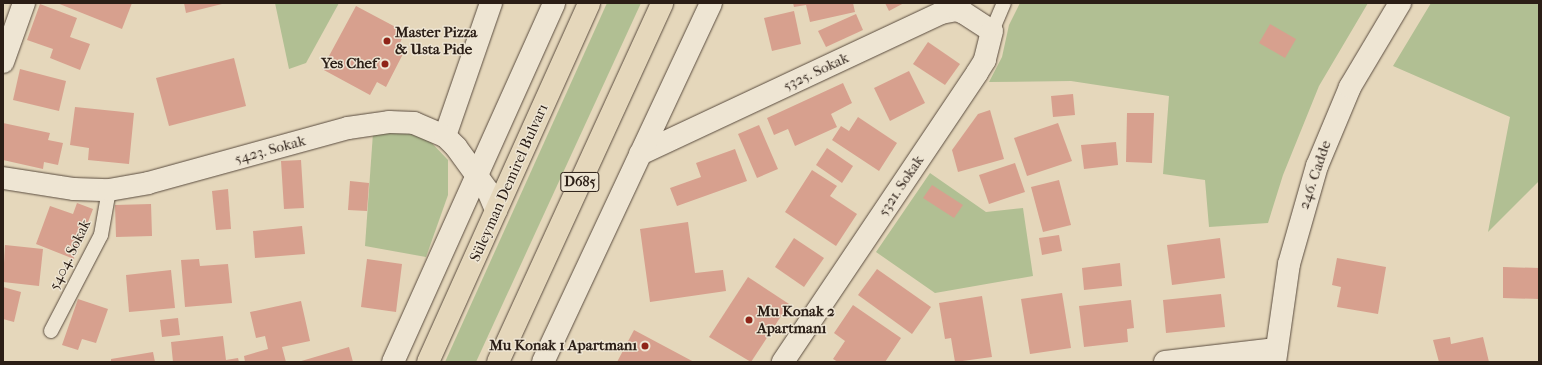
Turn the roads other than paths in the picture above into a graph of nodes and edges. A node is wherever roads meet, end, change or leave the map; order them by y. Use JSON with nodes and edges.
{"nodes":[{"id":1,"x":491,"y":3,"type":"edge"},
{"id":2,"x":554,"y":3,"type":"edge"},
{"id":3,"x":589,"y":3,"type":"edge"},
{"id":4,"x":662,"y":3,"type":"edge"},
{"id":5,"x":710,"y":3,"type":"edge"},
{"id":6,"x":1004,"y":3,"type":"edge"},
{"id":7,"x":1400,"y":3,"type":"edge"},
{"id":8,"x":14,"y":16,"type":"edge"},
{"id":9,"x":992,"y":31,"type":"junction"},
{"id":10,"x":3,"y":62,"type":"edge"},
{"id":11,"x":445,"y":136,"type":"junction"},
{"id":12,"x":640,"y":154,"type":"junction"},
{"id":13,"x":476,"y":174,"type":"junction"},
{"id":14,"x":3,"y":178,"type":"edge"},
{"id":15,"x":109,"y":190,"type":"junction"},
{"id":16,"x":496,"y":210,"type":"junction"},
{"id":17,"x":51,"y":331,"type":"dead end"},
{"id":18,"x":1276,"y":355,"type":"edge"},
{"id":19,"x":393,"y":362,"type":"edge"},
{"id":20,"x":428,"y":362,"type":"edge"},
{"id":21,"x":498,"y":362,"type":"edge"},
{"id":22,"x":543,"y":362,"type":"edge"},
{"id":23,"x":783,"y":362,"type":"edge"},
{"id":24,"x":1165,"y":362,"type":"edge"}],
"edges":[{"from":1,"to":11,"type":"street"},
{"from":2,"to":13,"type":"street"},
{"from":3,"to":16,"type":"highway","name":"Süleyman Demirel Bulvarı"},
{"from":4,"to":21,"type":"highway","number":"D685"},
{"from":5,"to":12,"type":"street"},
{"from":6,"to":9,"type":"lane","name":"5321. Sokak"},
{"from":7,"to":18,"type":"street","name":"246. Cadde"},
{"from":8,"to":10,"type":"street"},
{"from":9,"to":12,"type":"street","name":"5325. Sokak"},
{"from":9,"to":23,"type":"street","name":"5321. Sokak"},
{"from":11,"to":13,"type":"street","name":"5423. Sokak"},
{"from":11,"to":15,"type":"street","name":"5423. Sokak"},
{"from":12,"to":22,"type":"street"},
{"from":13,"to":16,"type":"street","name":"5423. Sokak"},
{"from":13,"to":19,"type":"street"},
{"from":14,"to":15,"type":"street","name":"5423. Sokak"},
{"from":15,"to":17,"type":"lane","name":"5404. Sokak"},
{"from":16,"to":20,"type":"highway","name":"Süleyman Demirel Bulvarı"},
{"from":18,"to":24,"type":"street"}]}
